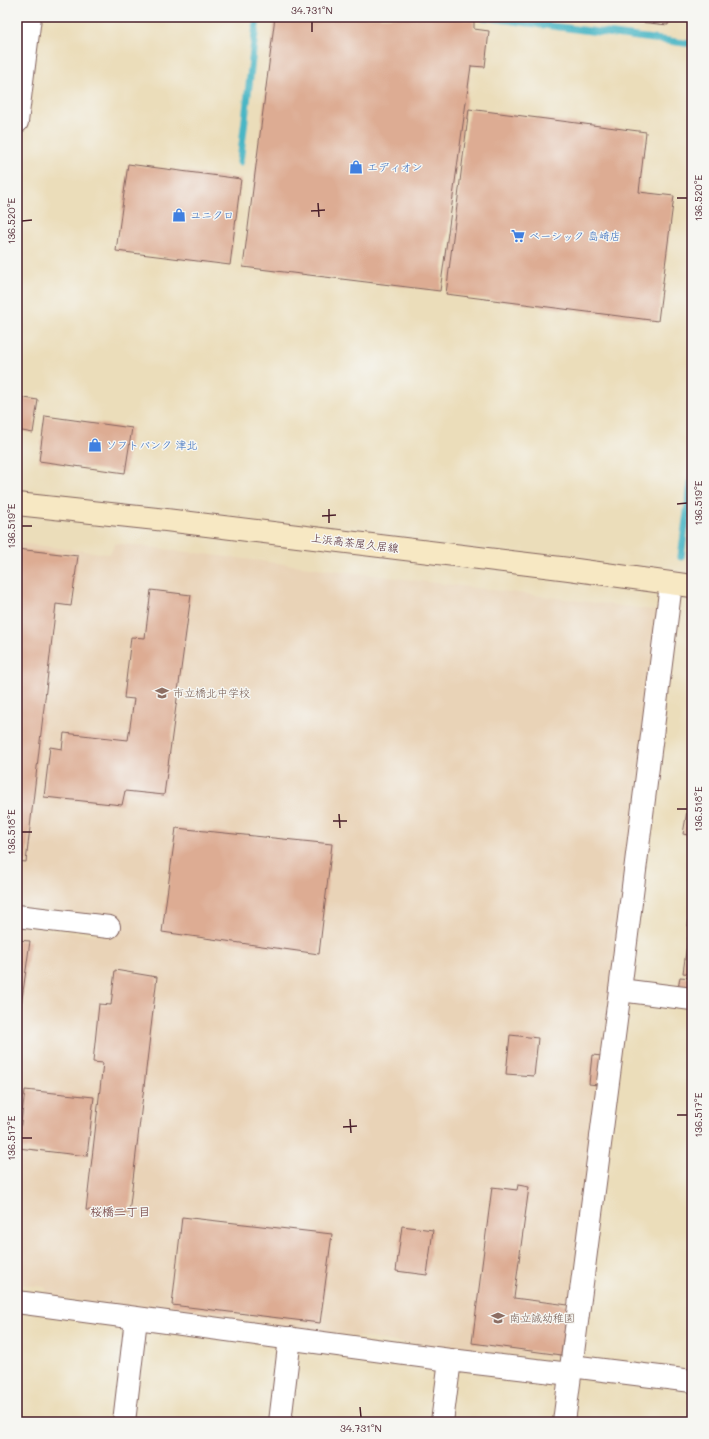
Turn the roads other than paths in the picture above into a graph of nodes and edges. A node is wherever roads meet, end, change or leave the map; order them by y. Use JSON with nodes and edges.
{"nodes":[{"id":1,"x":30,"y":17,"type":"edge"},
{"id":2,"x":17,"y":122,"type":"edge"},
{"id":3,"x":17,"y":504,"type":"edge"},
{"id":4,"x":682,"y":585,"type":"edge"},
{"id":5,"x":17,"y":916,"type":"edge"},
{"id":6,"x":109,"y":927,"type":"dead end"},
{"id":7,"x":620,"y":990,"type":"junction"},
{"id":8,"x":692,"y":999,"type":"edge"},
{"id":9,"x":17,"y":1302,"type":"edge"},
{"id":10,"x":136,"y":1319,"type":"junction"},
{"id":11,"x":290,"y":1338,"type":"junction"},
{"id":12,"x":450,"y":1360,"type":"junction"},
{"id":13,"x":570,"y":1370,"type":"junction"},
{"id":14,"x":692,"y":1381,"type":"edge"},
{"id":15,"x":124,"y":1422,"type":"edge"},
{"id":16,"x":280,"y":1422,"type":"edge"},
{"id":17,"x":442,"y":1422,"type":"edge"},
{"id":18,"x":564,"y":1422,"type":"edge"}],
"edges":[{"from":1,"to":2,"type":"street"},
{"from":3,"to":4,"type":"main road","name":"上浜高茶屋久居線"},
{"from":4,"to":7,"type":"street"},
{"from":5,"to":6,"type":"street"},
{"from":7,"to":8,"type":"street"},
{"from":7,"to":13,"type":"street"},
{"from":9,"to":10,"type":"street"},
{"from":10,"to":11,"type":"street"},
{"from":10,"to":15,"type":"street"},
{"from":11,"to":12,"type":"street"},
{"from":11,"to":16,"type":"street"},
{"from":12,"to":13,"type":"street"},
{"from":12,"to":17,"type":"street"},
{"from":13,"to":14,"type":"street"},
{"from":13,"to":18,"type":"street"}]}
